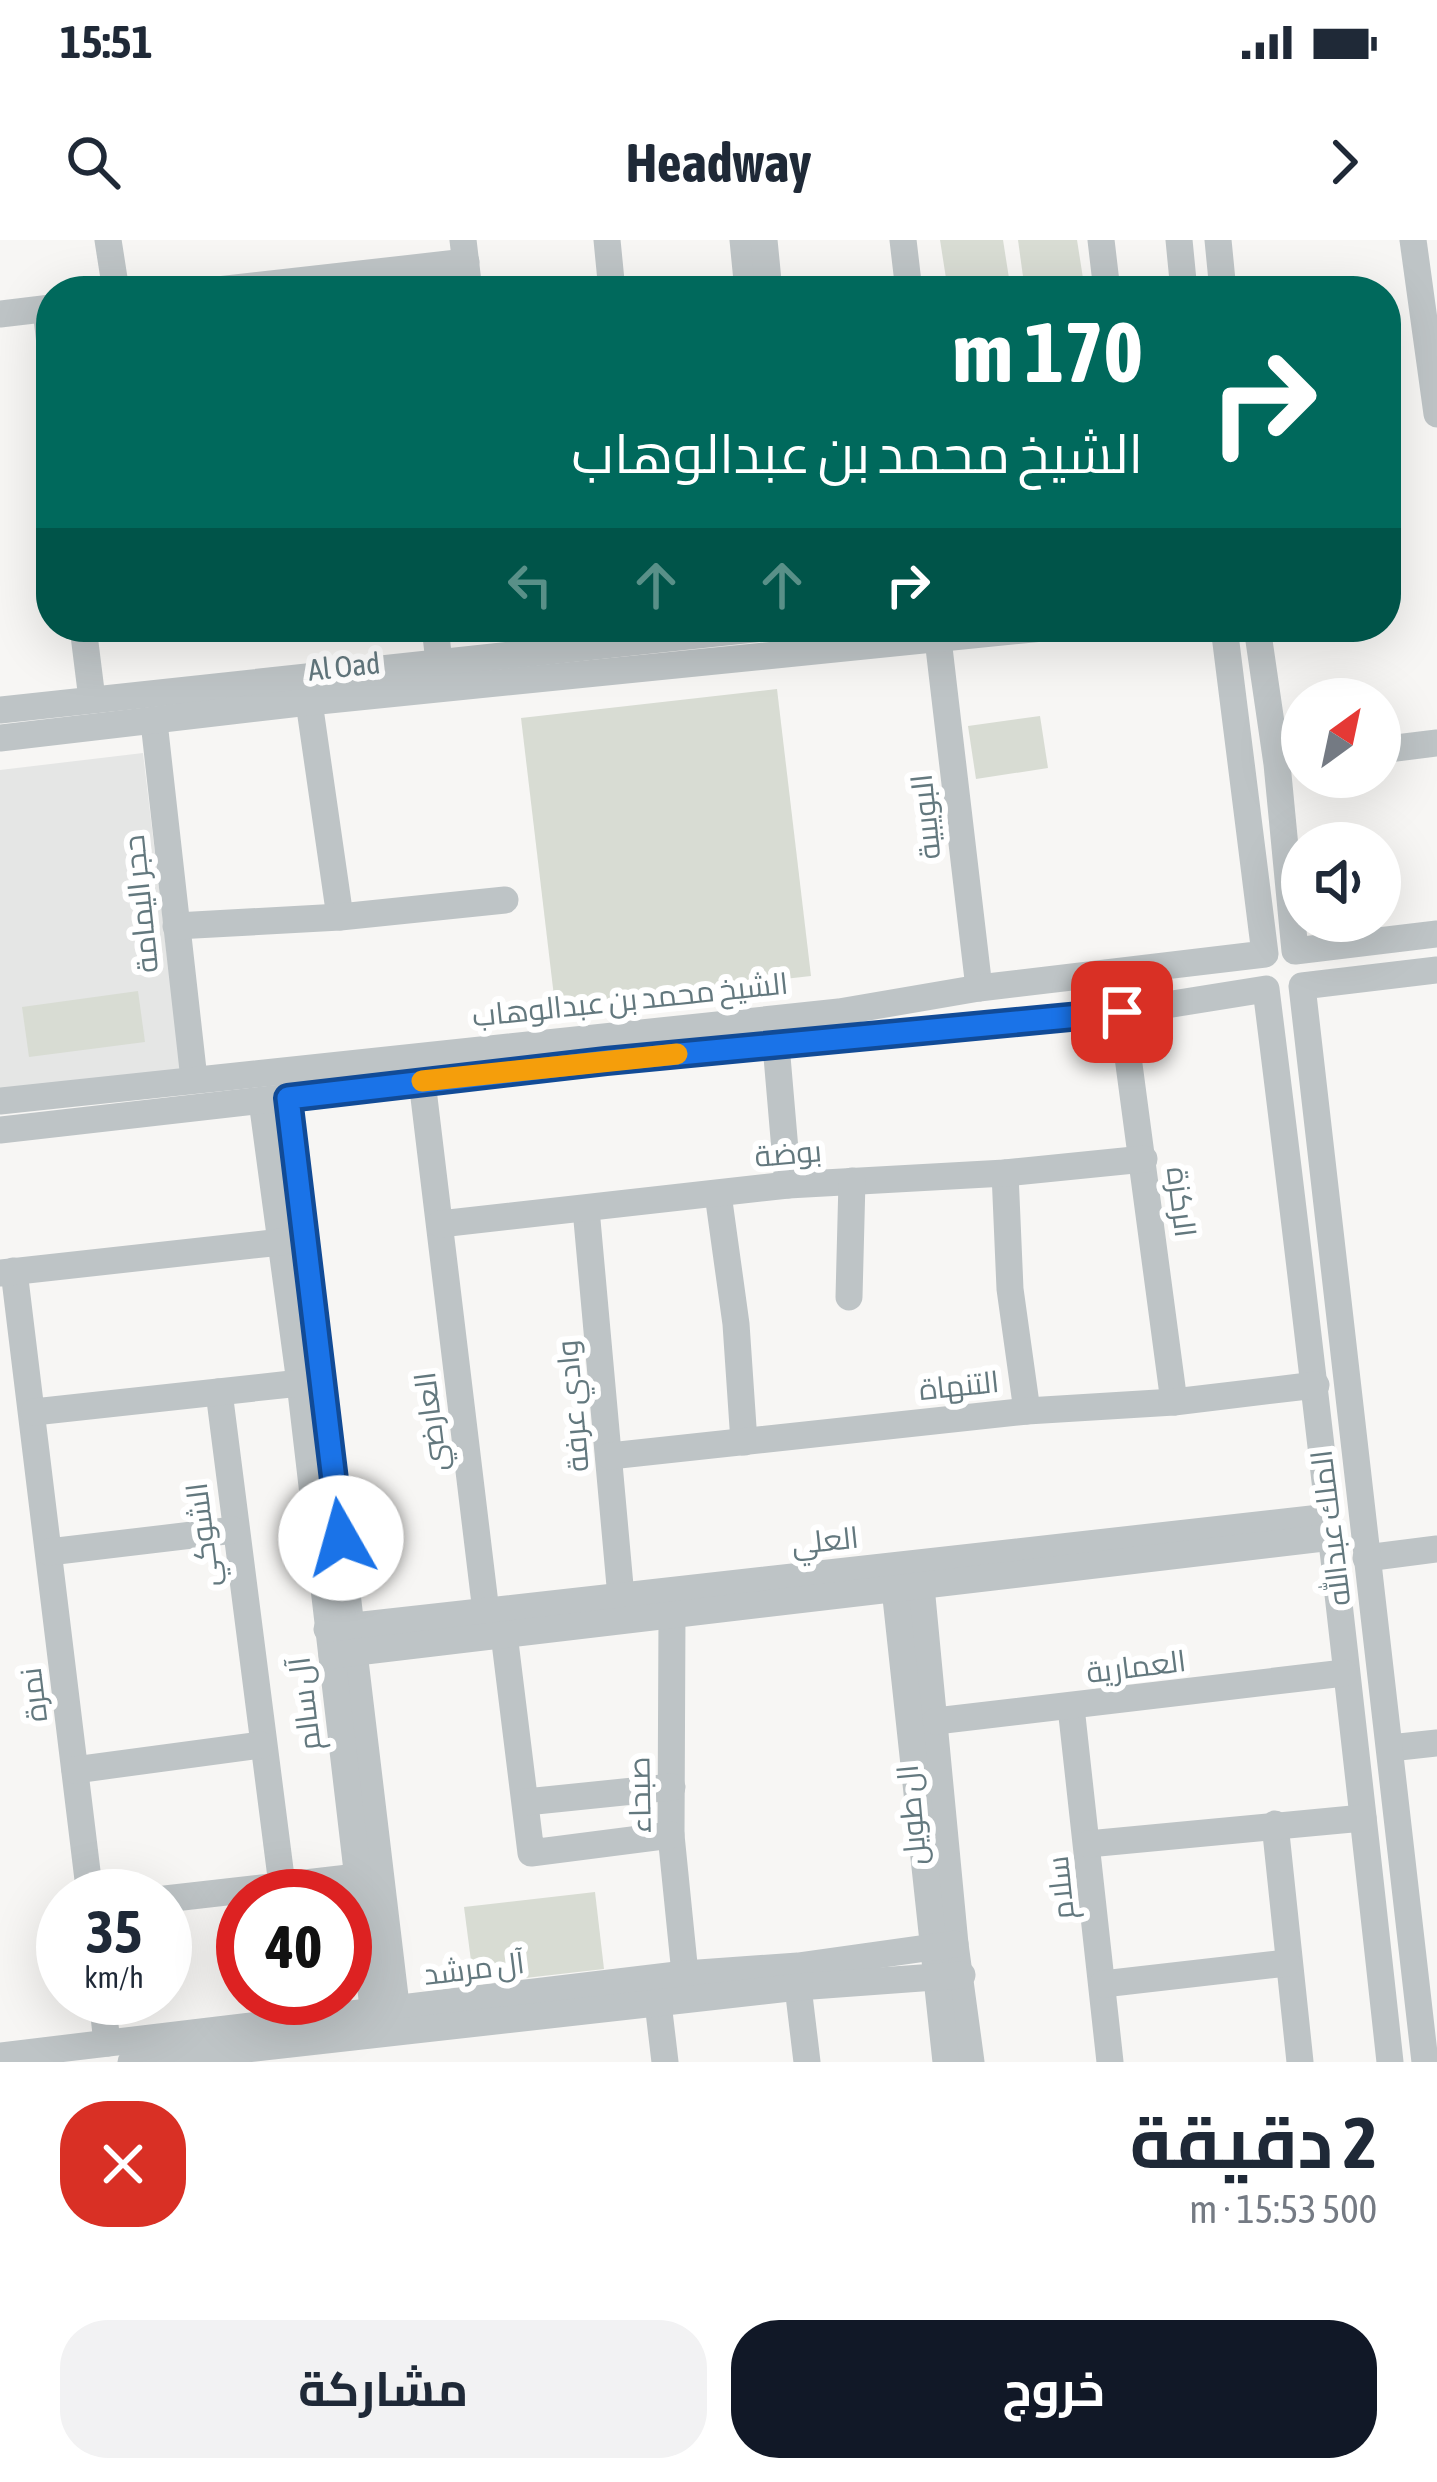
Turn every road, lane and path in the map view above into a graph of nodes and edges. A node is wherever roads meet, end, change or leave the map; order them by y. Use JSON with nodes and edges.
{"nodes":[{"id":1,"x":108,"y":240,"type":"edge"},
{"id":2,"x":607,"y":240,"type":"edge"},
{"id":3,"x":743,"y":240,"type":"edge"},
{"id":4,"x":764,"y":240,"type":"edge"},
{"id":5,"x":903,"y":240,"type":"edge"},
{"id":6,"x":1101,"y":240,"type":"edge"},
{"id":7,"x":1179,"y":240,"type":"edge"},
{"id":8,"x":1218,"y":240,"type":"edge"},
{"id":9,"x":1413,"y":240,"type":"edge"},
{"id":10,"x":465,"y":251,"type":"edge"},
{"id":11,"x":114,"y":276,"type":"edge"},
{"id":12,"x":365,"y":276,"type":"edge"},
{"id":13,"x":611,"y":276,"type":"edge"},
{"id":14,"x":747,"y":276,"type":"edge"},
{"id":15,"x":768,"y":276,"type":"edge"},
{"id":16,"x":907,"y":276,"type":"edge"},
{"id":17,"x":1105,"y":276,"type":"edge"},
{"id":18,"x":1183,"y":276,"type":"edge"},
{"id":19,"x":1222,"y":276,"type":"edge"},
{"id":20,"x":36,"y":310,"type":"edge"},
{"id":21,"x":0,"y":314,"type":"edge"},
{"id":22,"x":1434,"y":359,"type":"edge"},
{"id":23,"x":1437,"y":414,"type":"edge"},
{"id":24,"x":85,"y":642,"type":"edge"},
{"id":25,"x":437,"y":642,"type":"edge"},
{"id":26,"x":629,"y":642,"type":"edge"},
{"id":27,"x":908,"y":642,"type":"edge"},
{"id":28,"x":938,"y":642,"type":"edge"},
{"id":29,"x":1226,"y":642,"type":"edge"},
{"id":30,"x":1261,"y":642,"type":"edge"},
{"id":31,"x":439,"y":662,"type":"junction"},
{"id":32,"x":92,"y":699,"type":"junction"},
{"id":33,"x":309,"y":702,"type":"junction"},
{"id":34,"x":0,"y":710,"type":"edge"},
{"id":35,"x":154,"y":722,"type":"junction"},
{"id":36,"x":1281,"y":728,"type":"edge"},
{"id":37,"x":0,"y":738,"type":"edge"},
{"id":38,"x":1437,"y":743,"type":"edge"},
{"id":39,"x":1401,"y":747,"type":"edge"},
{"id":40,"x":1290,"y":798,"type":"edge"},
{"id":41,"x":505,"y":900,"type":"dead end"},
{"id":42,"x":340,"y":917,"type":"junction"},
{"id":43,"x":176,"y":926,"type":"junction"},
{"id":44,"x":1437,"y":934,"type":"edge"},
{"id":45,"x":1295,"y":951,"type":"junction"},
{"id":46,"x":1265,"y":954,"type":"junction"},
{"id":47,"x":1437,"y":970,"type":"edge"},
{"id":48,"x":1302,"y":986,"type":"junction"},
{"id":49,"x":979,"y":988,"type":"junction"},
{"id":50,"x":1266,"y":989,"type":"junction"},
{"id":51,"x":1122,"y":1012,"type":"junction"},
{"id":52,"x":776,"y":1045,"type":"junction"},
{"id":53,"x":554,"y":1053,"type":"junction"},
{"id":54,"x":194,"y":1078,"type":"junction"},
{"id":55,"x":422,"y":1081,"type":"junction"},
{"id":56,"x":275,"y":1100,"type":"junction"},
{"id":57,"x":0,"y":1101,"type":"edge"},
{"id":58,"x":0,"y":1130,"type":"edge"},
{"id":59,"x":1144,"y":1159,"type":"junction"},
{"id":60,"x":1005,"y":1173,"type":"junction"},
{"id":61,"x":852,"y":1181,"type":"junction"},
{"id":62,"x":788,"y":1185,"type":"junction"},
{"id":63,"x":718,"y":1194,"type":"junction"},
{"id":64,"x":586,"y":1209,"type":"junction"},
{"id":65,"x":440,"y":1224,"type":"junction"},
{"id":66,"x":281,"y":1242,"type":"junction"},
{"id":67,"x":7,"y":1272,"type":"edge"},
{"id":68,"x":849,"y":1297,"type":"dead end"},
{"id":69,"x":300,"y":1383,"type":"junction"},
{"id":70,"x":1316,"y":1385,"type":"junction"},
{"id":71,"x":219,"y":1392,"type":"junction"},
{"id":72,"x":1174,"y":1402,"type":"junction"},
{"id":73,"x":1027,"y":1411,"type":"junction"},
{"id":74,"x":34,"y":1412,"type":"junction"},
{"id":75,"x":744,"y":1442,"type":"junction"},
{"id":76,"x":610,"y":1456,"type":"junction"},
{"id":77,"x":1330,"y":1527,"type":"junction"},
{"id":78,"x":234,"y":1530,"type":"junction"},
{"id":79,"x":1437,"y":1549,"type":"edge"},
{"id":80,"x":49,"y":1552,"type":"junction"},
{"id":81,"x":1366,"y":1558,"type":"junction"},
{"id":82,"x":907,"y":1575,"type":"junction"},
{"id":83,"x":621,"y":1597,"type":"junction"},
{"id":84,"x":486,"y":1612,"type":"junction"},
{"id":85,"x":671,"y":1614,"type":"junction"},
{"id":86,"x":504,"y":1634,"type":"junction"},
{"id":87,"x":341,"y":1641,"type":"junction"},
{"id":88,"x":1344,"y":1673,"type":"junction"},
{"id":89,"x":1071,"y":1707,"type":"junction"},
{"id":90,"x":936,"y":1721,"type":"junction"},
{"id":91,"x":1437,"y":1743,"type":"edge"},
{"id":92,"x":261,"y":1744,"type":"junction"},
{"id":93,"x":1390,"y":1748,"type":"junction"},
{"id":94,"x":75,"y":1770,"type":"junction"},
{"id":95,"x":672,"y":1787,"type":"junction"},
{"id":96,"x":526,"y":1802,"type":"junction"},
{"id":97,"x":1363,"y":1818,"type":"junction"},
{"id":98,"x":1275,"y":1824,"type":"junction"},
{"id":99,"x":671,"y":1835,"type":"junction"},
{"id":100,"x":1088,"y":1844,"type":"junction"},
{"id":101,"x":87,"y":1869,"type":"edge"},
{"id":102,"x":280,"y":1869,"type":"edge"},
{"id":103,"x":356,"y":1869,"type":"edge"},
{"id":104,"x":372,"y":1952,"type":"edge"},
{"id":105,"x":946,"y":1960,"type":"junction"},
{"id":106,"x":1287,"y":1963,"type":"junction"},
{"id":107,"x":686,"y":1975,"type":"junction"},
{"id":108,"x":1102,"y":1984,"type":"junction"},
{"id":109,"x":798,"y":1987,"type":"junction"},
{"id":110,"x":658,"y":2003,"type":"junction"},
{"id":111,"x":386,"y":2022,"type":"junction"},
{"id":112,"x":105,"y":2025,"type":"edge"},
{"id":113,"x":107,"y":2043,"type":"junction"},
{"id":114,"x":313,"y":2051,"type":"edge"},
{"id":115,"x":0,"y":2056,"type":"edge"},
{"id":116,"x":131,"y":2062,"type":"edge"},
{"id":117,"x":664,"y":2062,"type":"edge"},
{"id":118,"x":807,"y":2062,"type":"edge"},
{"id":119,"x":946,"y":2062,"type":"edge"},
{"id":120,"x":971,"y":2062,"type":"edge"},
{"id":121,"x":1110,"y":2062,"type":"edge"},
{"id":122,"x":1300,"y":2062,"type":"edge"},
{"id":123,"x":1390,"y":2062,"type":"edge"},
{"id":124,"x":1425,"y":2062,"type":"edge"}],
"edges":[{"from":1,"to":11,"type":"street"},
{"from":2,"to":13,"type":"street"},
{"from":3,"to":14,"type":"street"},
{"from":4,"to":15,"type":"street"},
{"from":5,"to":16,"type":"street"},
{"from":6,"to":17,"type":"street"},
{"from":7,"to":18,"type":"street"},
{"from":8,"to":19,"type":"street"},
{"from":9,"to":22,"type":"street"},
{"from":10,"to":12,"type":"street"},
{"from":20,"to":21,"type":"street"},
{"from":22,"to":23,"type":"street"},
{"from":24,"to":32,"type":"street"},
{"from":25,"to":31,"type":"street"},
{"from":26,"to":31,"type":"street","name":"Al Oad"},
{"from":27,"to":33,"type":"street","name":"Al Oad"},
{"from":28,"to":49,"type":"street","name":"البويبية"},
{"from":29,"to":46,"type":"street"},
{"from":30,"to":36,"type":"street"},
{"from":31,"to":32,"type":"street","name":"Al Oad"},
{"from":32,"to":34,"type":"street","name":"Al Oad"},
{"from":33,"to":35,"type":"street","name":"Al Oad"},
{"from":33,"to":42,"type":"street"},
{"from":35,"to":37,"type":"street","name":"Al Oad"},
{"from":35,"to":43,"type":"street","name":"حجر اليمامة"},
{"from":38,"to":39,"type":"street"},
{"from":40,"to":45,"type":"street"},
{"from":41,"to":42,"type":"street"},
{"from":42,"to":43,"type":"street"},
{"from":43,"to":54,"type":"street","name":"حجر اليمامة"},
{"from":44,"to":45,"type":"street"},
{"from":45,"to":46,"type":"street"},
{"from":45,"to":48,"type":"street"},
{"from":46,"to":49,"type":"street","name":"الشيخ محمد بن عبدالوهاب"},
{"from":46,"to":50,"type":"street"},
{"from":47,"to":48,"type":"street"},
{"from":48,"to":50,"type":"street"},
{"from":48,"to":81,"type":"street","name":"الملك عبدالله"},
{"from":49,"to":53,"type":"street","name":"الشيخ محمد بن عبدالوهاب"},
{"from":50,"to":51,"type":"street","name":"الشيخ محمد بن عبدالوهاب"},
{"from":50,"to":70,"type":"street","name":"الملك عبدالله"},
{"from":51,"to":52,"type":"street","name":"الشيخ محمد بن عبدالوهاب"},
{"from":51,"to":59,"type":"street","name":"الركزة"},
{"from":52,"to":53,"type":"street","name":"الشيخ محمد بن عبدالوهاب"},
{"from":52,"to":62,"type":"street"},
{"from":53,"to":54,"type":"street","name":"الشيخ محمد بن عبدالوهاب"},
{"from":53,"to":55,"type":"street","name":"الشيخ محمد بن عبدالوهاب"},
{"from":54,"to":57,"type":"street","name":"الشيخ محمد بن عبدالوهاب"},
{"from":55,"to":56,"type":"street","name":"الشيخ محمد بن عبدالوهاب"},
{"from":55,"to":65,"type":"street","name":"العارضي"},
{"from":56,"to":58,"type":"street","name":"الشيخ محمد بن عبدالوهاب"},
{"from":56,"to":66,"type":"street","name":"آل سالم"},
{"from":56,"to":87,"type":"street","name":"آل سالم"},
{"from":59,"to":60,"type":"street","name":"بوضة"},
{"from":59,"to":72,"type":"street","name":"الركزة"},
{"from":60,"to":61,"type":"street","name":"بوضة"},
{"from":60,"to":73,"type":"street"},
{"from":61,"to":62,"type":"street","name":"بوضة"},
{"from":61,"to":68,"type":"street"},
{"from":62,"to":63,"type":"street","name":"بوضة"},
{"from":63,"to":64,"type":"street","name":"بوضة"},
{"from":63,"to":75,"type":"street"},
{"from":64,"to":65,"type":"street","name":"بوضة"},
{"from":64,"to":76,"type":"street","name":"وادي عرفة"},
{"from":65,"to":84,"type":"street","name":"العارضي"},
{"from":66,"to":67,"type":"street"},
{"from":66,"to":69,"type":"street","name":"آل سالم"},
{"from":67,"to":74,"type":"street","name":"نمرة"},
{"from":69,"to":71,"type":"street"},
{"from":69,"to":87,"type":"street","name":"آل سالم"},
{"from":70,"to":72,"type":"street","name":"التنهاة"},
{"from":70,"to":77,"type":"street","name":"الملك عبدالله"},
{"from":71,"to":74,"type":"street"},
{"from":71,"to":78,"type":"street","name":"الشوكي"},
{"from":72,"to":73,"type":"street","name":"التنهاة"},
{"from":73,"to":75,"type":"street","name":"التنهاة"},
{"from":74,"to":80,"type":"street","name":"نمرة"},
{"from":75,"to":76,"type":"street","name":"التنهاة"},
{"from":76,"to":83,"type":"street","name":"وادي عرفة"},
{"from":77,"to":82,"type":"street","name":"العلي"},
{"from":77,"to":88,"type":"street","name":"الملك عبدالله"},
{"from":78,"to":80,"type":"street"},
{"from":78,"to":92,"type":"street","name":"الشوكي"},
{"from":79,"to":81,"type":"street"},
{"from":80,"to":94,"type":"street","name":"نمرة"},
{"from":81,"to":93,"type":"street","name":"الملك عبدالله"},
{"from":82,"to":83,"type":"street","name":"العلي"},
{"from":82,"to":85,"type":"street","name":"العلي"},
{"from":82,"to":90,"type":"street","name":"ال طويل"},
{"from":82,"to":105,"type":"street","name":"ال طويل"},
{"from":83,"to":84,"type":"street","name":"العلي"},
{"from":84,"to":87,"type":"street","name":"العلي"},
{"from":85,"to":86,"type":"street","name":"العلي"},
{"from":85,"to":95,"type":"street","name":"صبحاء"},
{"from":86,"to":87,"type":"street","name":"العلي"},
{"from":86,"to":96,"type":"street"},
{"from":87,"to":103,"type":"street","name":"آل سالم"},
{"from":87,"to":111,"type":"street","name":"آل سالم"},
{"from":88,"to":89,"type":"street","name":"العمارية"},
{"from":88,"to":97,"type":"street","name":"الملك عبدالله"},
{"from":89,"to":90,"type":"street","name":"العمارية"},
{"from":89,"to":100,"type":"street","name":"سلام"},
{"from":90,"to":105,"type":"street","name":"ال طويل"},
{"from":91,"to":93,"type":"street"},
{"from":92,"to":94,"type":"street"},
{"from":92,"to":102,"type":"street","name":"الشوكي"},
{"from":93,"to":124,"type":"street","name":"الملك عبدالله"},
{"from":94,"to":101,"type":"street","name":"نمرة"},
{"from":95,"to":96,"type":"street"},
{"from":95,"to":99,"type":"street","name":"صبحاء"},
{"from":96,"to":99,"type":"street"},
{"from":97,"to":98,"type":"street"},
{"from":97,"to":123,"type":"street","name":"الملك عبدالله"},
{"from":98,"to":100,"type":"street"},
{"from":98,"to":106,"type":"street"},
{"from":99,"to":107,"type":"street","name":"صبحاء"},
{"from":100,"to":108,"type":"street","name":"سلام"},
{"from":104,"to":111,"type":"street","name":"آل سالم"},
{"from":105,"to":107,"type":"street","name":"آل مرشد"},
{"from":105,"to":109,"type":"street","name":"آل مرشد"},
{"from":105,"to":119,"type":"street","name":"ال طويل"},
{"from":105,"to":120,"type":"street","name":"ال طويل"},
{"from":106,"to":108,"type":"street"},
{"from":106,"to":122,"type":"street"},
{"from":107,"to":111,"type":"street","name":"آل مرشد"},
{"from":108,"to":121,"type":"street","name":"سلام"},
{"from":109,"to":110,"type":"street","name":"آل مرشد"},
{"from":109,"to":118,"type":"street"},
{"from":110,"to":111,"type":"street","name":"آل مرشد"},
{"from":110,"to":117,"type":"street"},
{"from":111,"to":113,"type":"street","name":"آل مرشد"},
{"from":111,"to":114,"type":"street","name":"آل مرشد"},
{"from":112,"to":113,"type":"street"},
{"from":113,"to":115,"type":"street","name":"آل مرشد"},
{"from":114,"to":116,"type":"street","name":"آل مرشد"}]}
